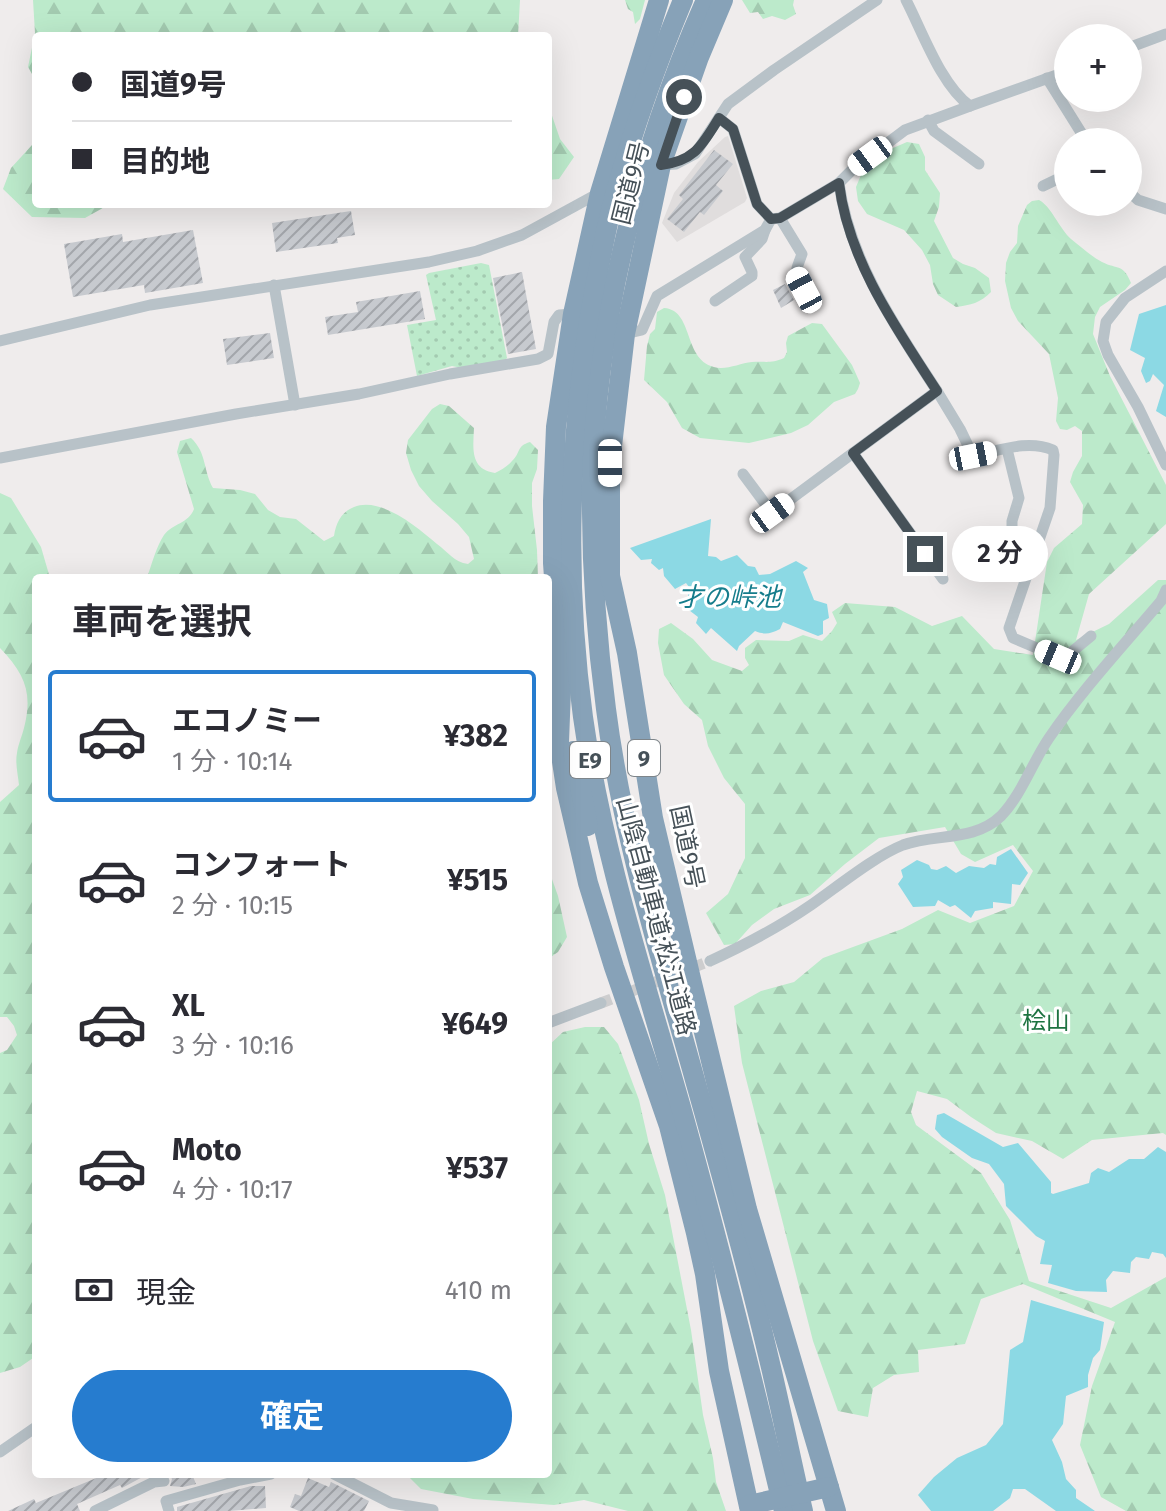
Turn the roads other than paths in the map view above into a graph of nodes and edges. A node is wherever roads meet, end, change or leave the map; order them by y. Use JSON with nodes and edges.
{"nodes":[{"id":1,"x":659,"y":0,"type":"edge"},
{"id":2,"x":683,"y":0,"type":"edge"},
{"id":3,"x":706,"y":0,"type":"edge"},
{"id":4,"x":723,"y":0,"type":"edge"},
{"id":5,"x":877,"y":0,"type":"edge"},
{"id":6,"x":906,"y":0,"type":"edge"},
{"id":7,"x":1166,"y":34,"type":"edge"},
{"id":8,"x":1142,"y":43,"type":"edge"},
{"id":9,"x":1054,"y":76,"type":"edge"},
{"id":10,"x":1047,"y":78,"type":"junction"},
{"id":11,"x":970,"y":106,"type":"junction"},
{"id":12,"x":719,"y":118,"type":"junction"},
{"id":13,"x":928,"y":120,"type":"junction"},
{"id":14,"x":1078,"y":128,"type":"edge"},
{"id":15,"x":979,"y":164,"type":"dead end"},
{"id":16,"x":661,"y":165,"type":"junction"},
{"id":17,"x":1054,"y":181,"type":"edge"},
{"id":18,"x":839,"y":183,"type":"junction"},
{"id":19,"x":1043,"y":186,"type":"dead end"},
{"id":20,"x":600,"y":193,"type":"junction"},
{"id":21,"x":1142,"y":201,"type":"edge"},
{"id":22,"x":1166,"y":209,"type":"edge"},
{"id":23,"x":772,"y":222,"type":"junction"},
{"id":24,"x":1166,"y":271,"type":"edge"},
{"id":25,"x":274,"y":285,"type":"junction"},
{"id":26,"x":804,"y":290,"type":"dead end"},
{"id":27,"x":715,"y":301,"type":"dead end"},
{"id":28,"x":573,"y":314,"type":"junction"},
{"id":29,"x":625,"y":334,"type":"junction"},
{"id":30,"x":0,"y":341,"type":"edge"},
{"id":31,"x":937,"y":391,"type":"junction"},
{"id":32,"x":295,"y":405,"type":"junction"},
{"id":33,"x":1007,"y":449,"type":"junction"},
{"id":34,"x":853,"y":453,"type":"junction"},
{"id":35,"x":0,"y":458,"type":"edge"},
{"id":36,"x":1166,"y":465,"type":"edge"},
{"id":37,"x":743,"y":474,"type":"dead end"},
{"id":38,"x":1034,"y":556,"type":"junction"},
{"id":39,"x":610,"y":576,"type":"junction"},
{"id":40,"x":943,"y":579,"type":"dead end"},
{"id":41,"x":1166,"y":590,"type":"edge"},
{"id":42,"x":1091,"y":636,"type":"dead end"},
{"id":43,"x":562,"y":663,"type":"junction"},
{"id":44,"x":710,"y":961,"type":"tunnel mouth"},
{"id":45,"x":601,"y":1003,"type":"tunnel mouth"},
{"id":46,"x":552,"y":1021,"type":"edge"},
{"id":47,"x":707,"y":1161,"type":"junction"},
{"id":48,"x":758,"y":1359,"type":"junction"},
{"id":49,"x":32,"y":1430,"type":"edge"},
{"id":50,"x":24,"y":1435,"type":"junction"},
{"id":51,"x":32,"y":1440,"type":"edge"},
{"id":52,"x":0,"y":1452,"type":"edge"},
{"id":53,"x":164,"y":1478,"type":"edge"},
{"id":54,"x":250,"y":1478,"type":"edge"},
{"id":55,"x":342,"y":1478,"type":"edge"},
{"id":56,"x":826,"y":1488,"type":"junction"},
{"id":57,"x":168,"y":1506,"type":"edge"},
{"id":58,"x":757,"y":1508,"type":"edge"},
{"id":59,"x":95,"y":1511,"type":"edge"},
{"id":60,"x":435,"y":1511,"type":"edge"},
{"id":61,"x":784,"y":1511,"type":"edge"},
{"id":62,"x":803,"y":1511,"type":"edge"},
{"id":63,"x":814,"y":1511,"type":"edge"},
{"id":64,"x":836,"y":1511,"type":"edge"}],
"edges":[{"from":1,"to":20,"type":"highway","name":"国道9号"},
{"from":2,"to":47,"type":"highway","name":"山陰自動車道;松江道路","number":"E9"},
{"from":3,"to":47,"type":"highway","name":"山陰自動車道;松江道路","number":"E9"},
{"from":4,"to":16,"type":"highway","name":"国道9号","number":"9"},
{"from":5,"to":12,"type":"street"},
{"from":6,"to":11,"type":"street"},
{"from":7,"to":8,"type":"street"},
{"from":9,"to":10,"type":"street"},
{"from":10,"to":11,"type":"street"},
{"from":10,"to":14,"type":"street"},
{"from":11,"to":13,"type":"street"},
{"from":12,"to":16,"type":"street"},
{"from":12,"to":23,"type":"street"},
{"from":13,"to":15,"type":"street"},
{"from":13,"to":18,"type":"street"},
{"from":16,"to":29,"type":"highway","name":"国道9号","number":"9"},
{"from":17,"to":19,"type":"street"},
{"from":18,"to":23,"type":"street"},
{"from":18,"to":31,"type":"street"},
{"from":20,"to":25,"type":"street"},
{"from":20,"to":28,"type":"highway","name":"国道9号"},
{"from":21,"to":22,"type":"street"},
{"from":23,"to":26,"type":"street"},
{"from":23,"to":27,"type":"street"},
{"from":23,"to":29,"type":"street"},
{"from":24,"to":36,"type":"street"},
{"from":25,"to":30,"type":"street"},
{"from":25,"to":32,"type":"street"},
{"from":28,"to":32,"type":"street"},
{"from":28,"to":43,"type":"highway","name":"国道9号"},
{"from":29,"to":39,"type":"highway","name":"国道9号","number":"9"},
{"from":31,"to":33,"type":"street"},
{"from":31,"to":34,"type":"street"},
{"from":32,"to":35,"type":"street"},
{"from":33,"to":38,"type":"street"},
{"from":33,"to":38,"type":"street"},
{"from":34,"to":37,"type":"street"},
{"from":34,"to":40,"type":"street"},
{"from":38,"to":42,"type":"street"},
{"from":39,"to":47,"type":"highway"},
{"from":39,"to":56,"type":"highway","name":"国道9号","number":"9"},
{"from":41,"to":44,"type":"street"},
{"from":43,"to":47,"type":"highway"},
{"from":43,"to":58,"type":"highway","name":"国道9号"},
{"from":45,"to":46,"type":"street"},
{"from":47,"to":48,"type":"highway","name":"山陰自動車道;松江道路","number":"E9"},
{"from":48,"to":58,"type":"highway"},
{"from":48,"to":61,"type":"highway","name":"山陰自動車道;松江道路","number":"E9"},
{"from":48,"to":62,"type":"highway","name":"山陰自動車道;松江道路","number":"E9"},
{"from":48,"to":63,"type":"highway"},
{"from":49,"to":50,"type":"street"},
{"from":50,"to":51,"type":"street"},
{"from":50,"to":52,"type":"street"},
{"from":53,"to":57,"type":"street"},
{"from":53,"to":59,"type":"street"},
{"from":54,"to":57,"type":"street"},
{"from":55,"to":60,"type":"street"},
{"from":56,"to":58,"type":"highway"},
{"from":56,"to":64,"type":"highway","name":"国道9号","number":"9"}]}
